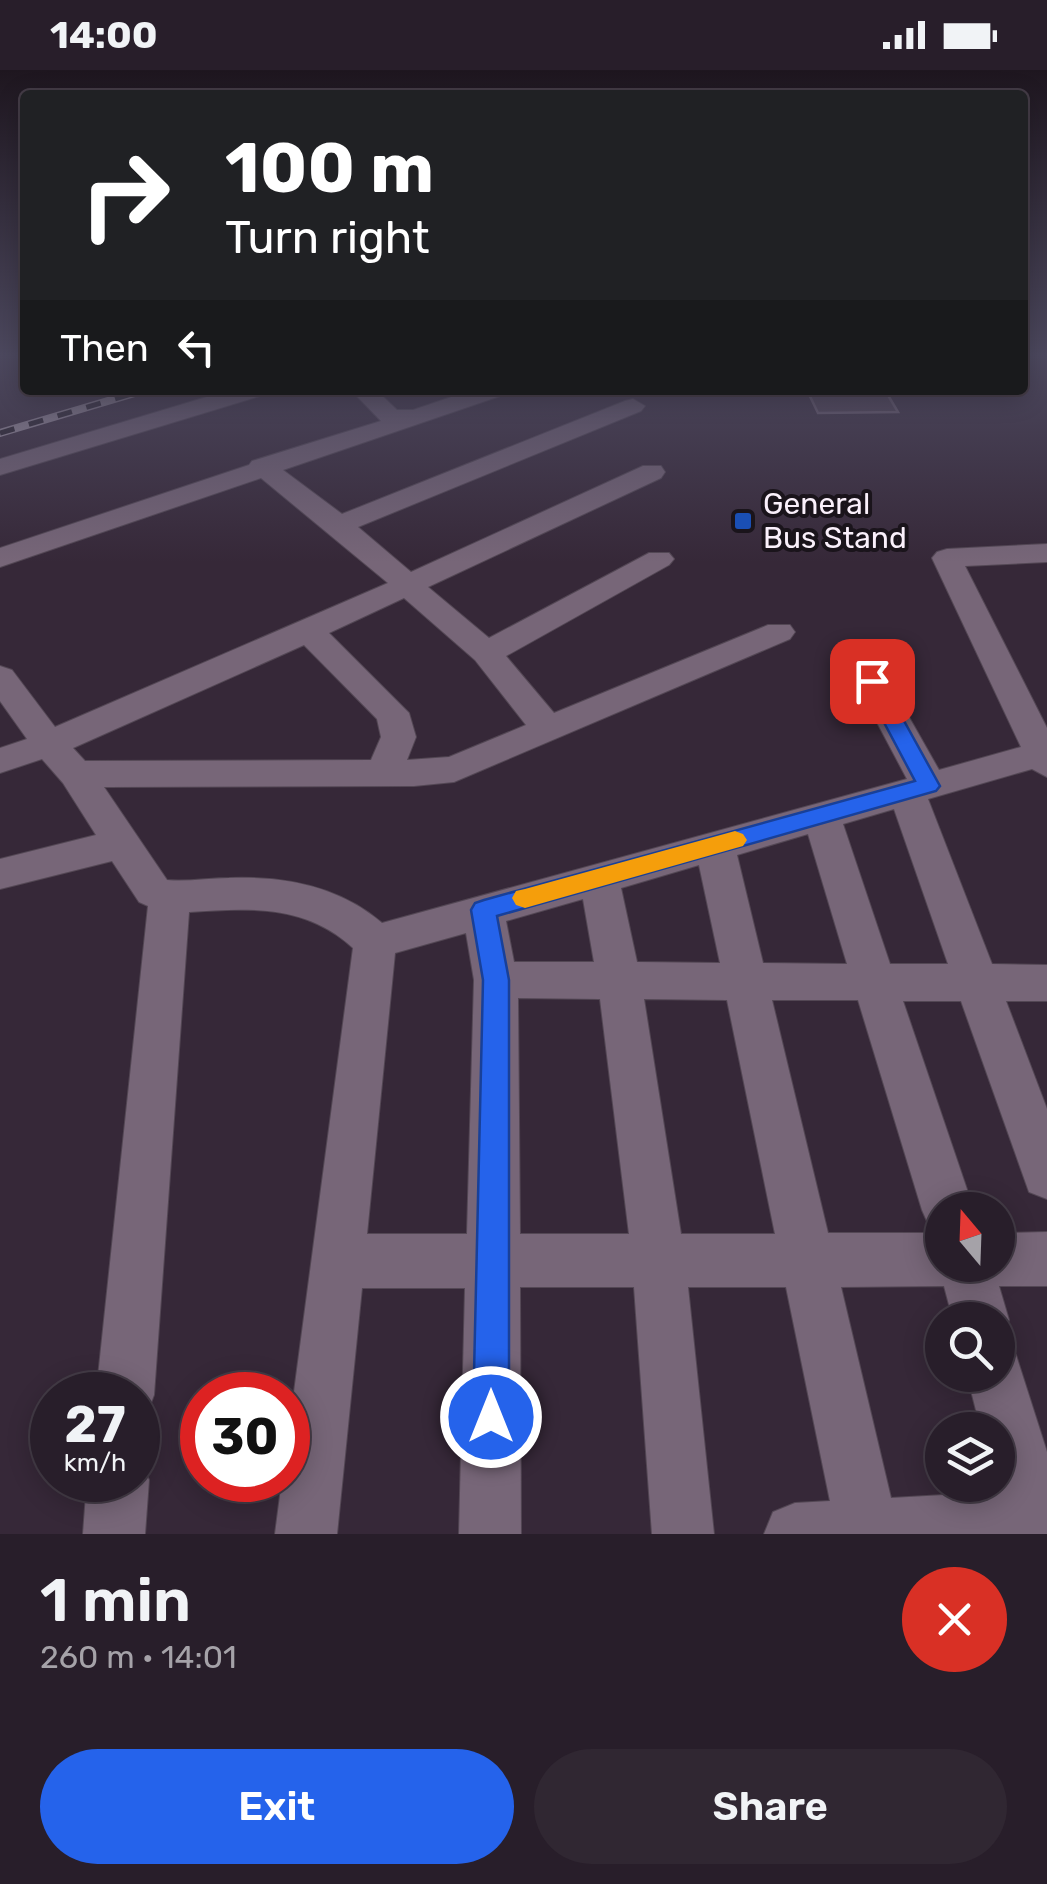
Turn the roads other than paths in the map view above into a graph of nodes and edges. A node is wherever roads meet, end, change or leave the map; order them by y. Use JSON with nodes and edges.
{"nodes":[{"id":1,"x":138,"y":425,"type":"edge"},
{"id":2,"x":390,"y":425,"type":"edge"},
{"id":3,"x":585,"y":425,"type":"edge"},
{"id":4,"x":261,"y":466,"type":"junction"},
{"id":5,"x":0,"y":467,"type":"edge"},
{"id":6,"x":652,"y":472,"type":"dead end"},
{"id":7,"x":339,"y":524,"type":"junction"},
{"id":8,"x":1035,"y":554,"type":"edge"},
{"id":9,"x":0,"y":558,"type":"edge"},
{"id":10,"x":659,"y":559,"type":"dead end"},
{"id":11,"x":408,"y":585,"type":"junction"},
{"id":12,"x":308,"y":631,"type":"junction"},
{"id":13,"x":779,"y":632,"type":"dead end"},
{"id":14,"x":486,"y":653,"type":"junction"},
{"id":15,"x":0,"y":677,"type":"edge"},
{"id":16,"x":872,"y":681,"type":"dead end"},
{"id":17,"x":549,"y":730,"type":"junction"},
{"id":18,"x":48,"y":744,"type":"junction"},
{"id":19,"x":1044,"y":759,"type":"edge"},
{"id":20,"x":0,"y":760,"type":"edge"},
{"id":21,"x":382,"y":772,"type":"junction"},
{"id":22,"x":76,"y":774,"type":"junction"},
{"id":23,"x":918,"y":789,"type":"junction"},
{"id":24,"x":820,"y":816,"type":"junction"},
{"id":25,"x":124,"y":843,"type":"junction"},
{"id":26,"x":715,"y":846,"type":"junction"},
{"id":27,"x":0,"y":874,"type":"edge"},
{"id":28,"x":599,"y":878,"type":"junction"},
{"id":29,"x":168,"y":897,"type":"junction"},
{"id":30,"x":484,"y":910,"type":"junction"},
{"id":31,"x":375,"y":942,"type":"junction"},
{"id":32,"x":496,"y":980,"type":"junction"},
{"id":33,"x":622,"y":980,"type":"junction"},
{"id":34,"x":746,"y":981,"type":"junction"},
{"id":35,"x":874,"y":982,"type":"junction"},
{"id":36,"x":974,"y":982,"type":"junction"},
{"id":37,"x":1047,"y":983,"type":"edge"},
{"id":38,"x":1047,"y":1175,"type":"edge"},
{"id":39,"x":942,"y":1192,"type":"edge"},
{"id":40,"x":1015,"y":1259,"type":"edge"},
{"id":41,"x":1047,"y":1259,"type":"edge"},
{"id":42,"x":810,"y":1260,"type":"junction"},
{"id":43,"x":925,"y":1260,"type":"edge"},
{"id":44,"x":492,"y":1261,"type":"junction"},
{"id":45,"x":660,"y":1261,"type":"junction"},
{"id":46,"x":340,"y":1262,"type":"junction"},
{"id":47,"x":127,"y":1372,"type":"edge"},
{"id":48,"x":1001,"y":1392,"type":"edge"},
{"id":49,"x":116,"y":1502,"type":"edge"},
{"id":50,"x":1041,"y":1520,"type":"edge"},
{"id":51,"x":868,"y":1532,"type":"edge"},
{"id":52,"x":114,"y":1534,"type":"edge"},
{"id":53,"x":306,"y":1534,"type":"edge"},
{"id":54,"x":490,"y":1534,"type":"edge"},
{"id":55,"x":683,"y":1534,"type":"edge"},
{"id":56,"x":795,"y":1534,"type":"edge"}],
"edges":[{"from":1,"to":5,"type":"street"},
{"from":2,"to":4,"type":"street"},
{"from":3,"to":7,"type":"street"},
{"from":4,"to":7,"type":"street"},
{"from":4,"to":9,"type":"street"},
{"from":6,"to":11,"type":"street"},
{"from":7,"to":11,"type":"street"},
{"from":8,"to":19,"type":"street"},
{"from":10,"to":14,"type":"street"},
{"from":11,"to":12,"type":"street"},
{"from":11,"to":14,"type":"street"},
{"from":12,"to":18,"type":"street"},
{"from":12,"to":21,"type":"street"},
{"from":13,"to":17,"type":"street"},
{"from":14,"to":17,"type":"street"},
{"from":15,"to":18,"type":"street"},
{"from":16,"to":23,"type":"street"},
{"from":17,"to":21,"type":"street"},
{"from":18,"to":20,"type":"street"},
{"from":18,"to":22,"type":"street"},
{"from":19,"to":23,"type":"street"},
{"from":21,"to":22,"type":"street"},
{"from":22,"to":25,"type":"street"},
{"from":23,"to":24,"type":"street"},
{"from":23,"to":36,"type":"street"},
{"from":24,"to":26,"type":"street"},
{"from":24,"to":35,"type":"street"},
{"from":25,"to":27,"type":"street"},
{"from":25,"to":29,"type":"street"},
{"from":26,"to":28,"type":"street"},
{"from":26,"to":34,"type":"street"},
{"from":28,"to":30,"type":"street"},
{"from":28,"to":33,"type":"street"},
{"from":29,"to":31,"type":"street"},
{"from":29,"to":47,"type":"street"},
{"from":30,"to":31,"type":"street"},
{"from":30,"to":32,"type":"street"},
{"from":31,"to":46,"type":"street"},
{"from":32,"to":33,"type":"street"},
{"from":32,"to":44,"type":"street"},
{"from":33,"to":34,"type":"street"},
{"from":33,"to":45,"type":"street"},
{"from":34,"to":35,"type":"street"},
{"from":34,"to":42,"type":"street"},
{"from":35,"to":36,"type":"street"},
{"from":35,"to":39,"type":"street"},
{"from":36,"to":37,"type":"street"},
{"from":36,"to":38,"type":"street"},
{"from":40,"to":41,"type":"street"},
{"from":42,"to":43,"type":"street"},
{"from":42,"to":45,"type":"street"},
{"from":42,"to":51,"type":"street"},
{"from":44,"to":45,"type":"street"},
{"from":44,"to":46,"type":"street"},
{"from":44,"to":54,"type":"street"},
{"from":45,"to":55,"type":"street"},
{"from":46,"to":53,"type":"street"},
{"from":48,"to":50,"type":"street"},
{"from":49,"to":52,"type":"street"},
{"from":50,"to":51,"type":"street"},
{"from":51,"to":56,"type":"street"}]}
